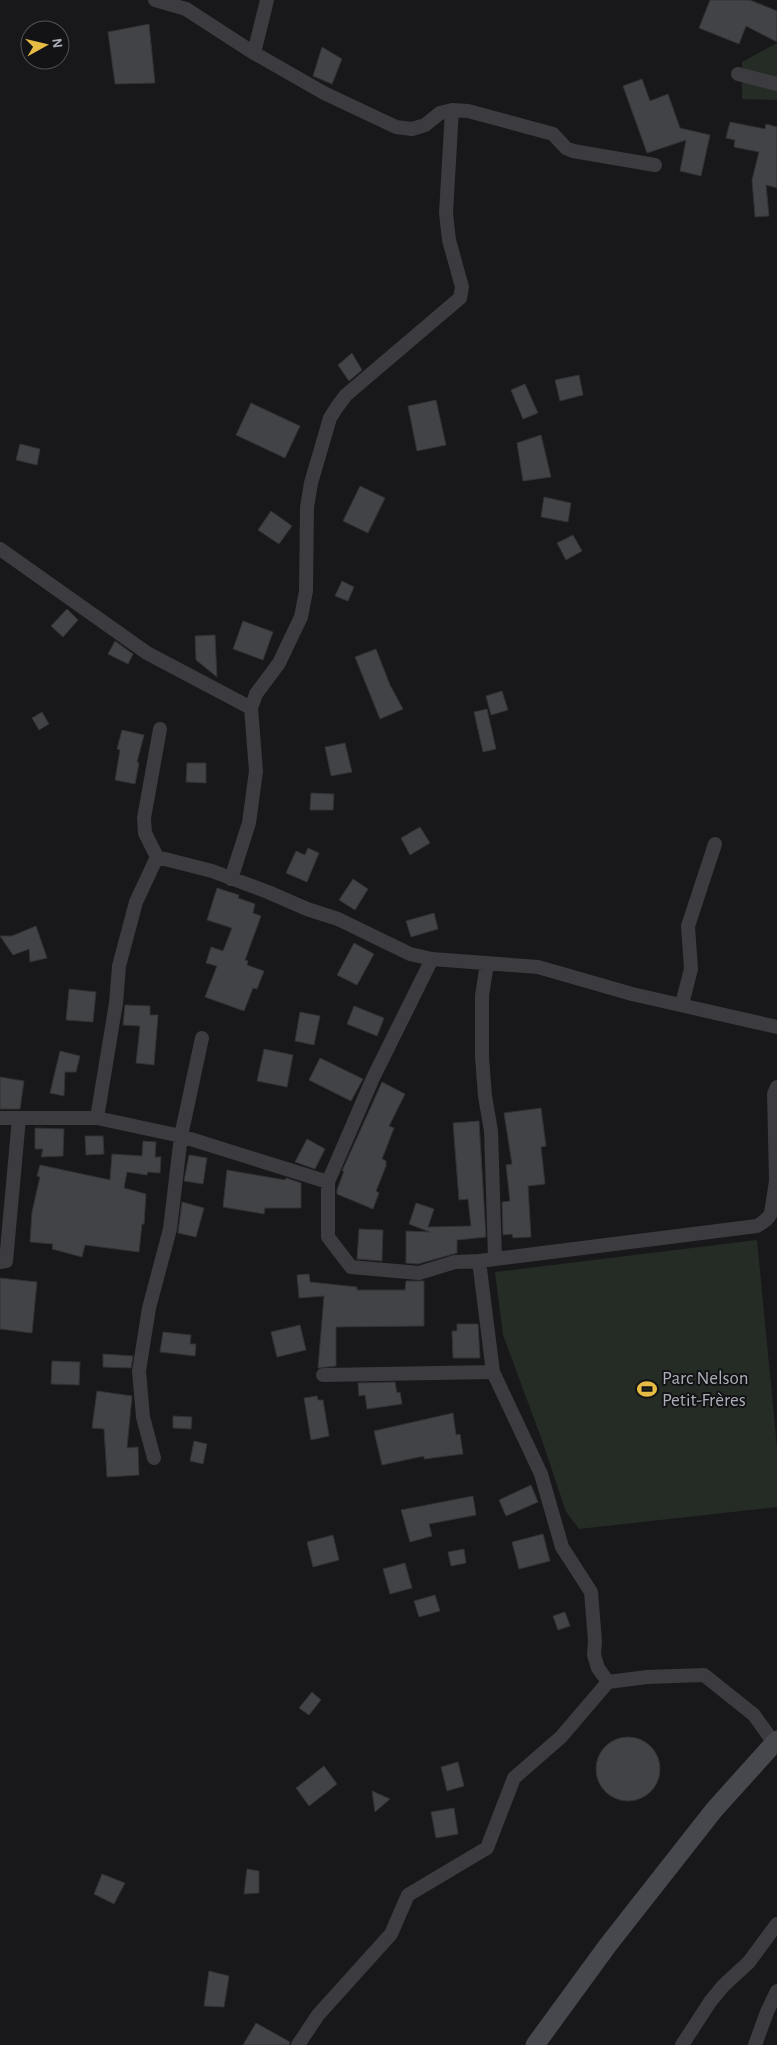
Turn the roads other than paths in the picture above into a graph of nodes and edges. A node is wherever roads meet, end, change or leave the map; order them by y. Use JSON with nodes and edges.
{"nodes":[{"id":1,"x":156,"y":0,"type":"edge"},
{"id":2,"x":267,"y":0,"type":"edge"},
{"id":3,"x":254,"y":54,"type":"junction"},
{"id":4,"x":738,"y":74,"type":"dead end"},
{"id":5,"x":777,"y":84,"type":"edge"},
{"id":6,"x":452,"y":110,"type":"junction"},
{"id":7,"x":655,"y":165,"type":"dead end"},
{"id":8,"x":0,"y":549,"type":"edge"},
{"id":9,"x":251,"y":708,"type":"junction"},
{"id":10,"x":160,"y":729,"type":"dead end"},
{"id":11,"x":715,"y":844,"type":"dead end"},
{"id":12,"x":157,"y":857,"type":"junction"},
{"id":13,"x":231,"y":880,"type":"junction"},
{"id":14,"x":432,"y":959,"type":"junction"},
{"id":15,"x":488,"y":963,"type":"junction"},
{"id":16,"x":682,"y":1004,"type":"junction"},
{"id":17,"x":777,"y":1027,"type":"edge"},
{"id":18,"x":202,"y":1038,"type":"dead end"},
{"id":19,"x":777,"y":1086,"type":"edge"},
{"id":20,"x":0,"y":1118,"type":"edge"},
{"id":21,"x":19,"y":1118,"type":"junction"},
{"id":22,"x":97,"y":1118,"type":"junction"},
{"id":23,"x":181,"y":1136,"type":"junction"},
{"id":24,"x":328,"y":1182,"type":"junction"},
{"id":25,"x":495,"y":1258,"type":"junction"},
{"id":26,"x":479,"y":1261,"type":"junction"},
{"id":27,"x":0,"y":1262,"type":"edge"},
{"id":28,"x":493,"y":1372,"type":"junction"},
{"id":29,"x":323,"y":1375,"type":"dead end"},
{"id":30,"x":154,"y":1458,"type":"dead end"},
{"id":31,"x":608,"y":1682,"type":"junction"},
{"id":32,"x":775,"y":1742,"type":"edge"},
{"id":33,"x":777,"y":1924,"type":"edge"},
{"id":34,"x":777,"y":1991,"type":"edge"},
{"id":35,"x":298,"y":2045,"type":"edge"},
{"id":36,"x":535,"y":2045,"type":"edge"},
{"id":37,"x":682,"y":2045,"type":"edge"},
{"id":38,"x":755,"y":2045,"type":"edge"}],
"edges":[{"from":1,"to":3,"type":"street"},
{"from":2,"to":3,"type":"street"},
{"from":3,"to":6,"type":"street"},
{"from":4,"to":5,"type":"street"},
{"from":6,"to":7,"type":"street"},
{"from":6,"to":9,"type":"street"},
{"from":8,"to":9,"type":"street"},
{"from":9,"to":13,"type":"street"},
{"from":10,"to":12,"type":"street"},
{"from":11,"to":16,"type":"street"},
{"from":12,"to":13,"type":"street"},
{"from":12,"to":22,"type":"street"},
{"from":13,"to":14,"type":"street"},
{"from":14,"to":15,"type":"street"},
{"from":14,"to":24,"type":"street"},
{"from":15,"to":16,"type":"street"},
{"from":15,"to":25,"type":"street"},
{"from":16,"to":17,"type":"street"},
{"from":18,"to":23,"type":"street"},
{"from":19,"to":25,"type":"street"},
{"from":20,"to":21,"type":"street"},
{"from":21,"to":22,"type":"street"},
{"from":21,"to":27,"type":"street"},
{"from":22,"to":23,"type":"street"},
{"from":23,"to":24,"type":"street"},
{"from":23,"to":30,"type":"street"},
{"from":24,"to":26,"type":"street"},
{"from":25,"to":26,"type":"street"},
{"from":26,"to":28,"type":"street"},
{"from":28,"to":29,"type":"street"},
{"from":28,"to":31,"type":"street"},
{"from":31,"to":32,"type":"street"},
{"from":31,"to":35,"type":"street"},
{"from":32,"to":36,"type":"main road"},
{"from":33,"to":37,"type":"street"},
{"from":34,"to":38,"type":"street"}]}
